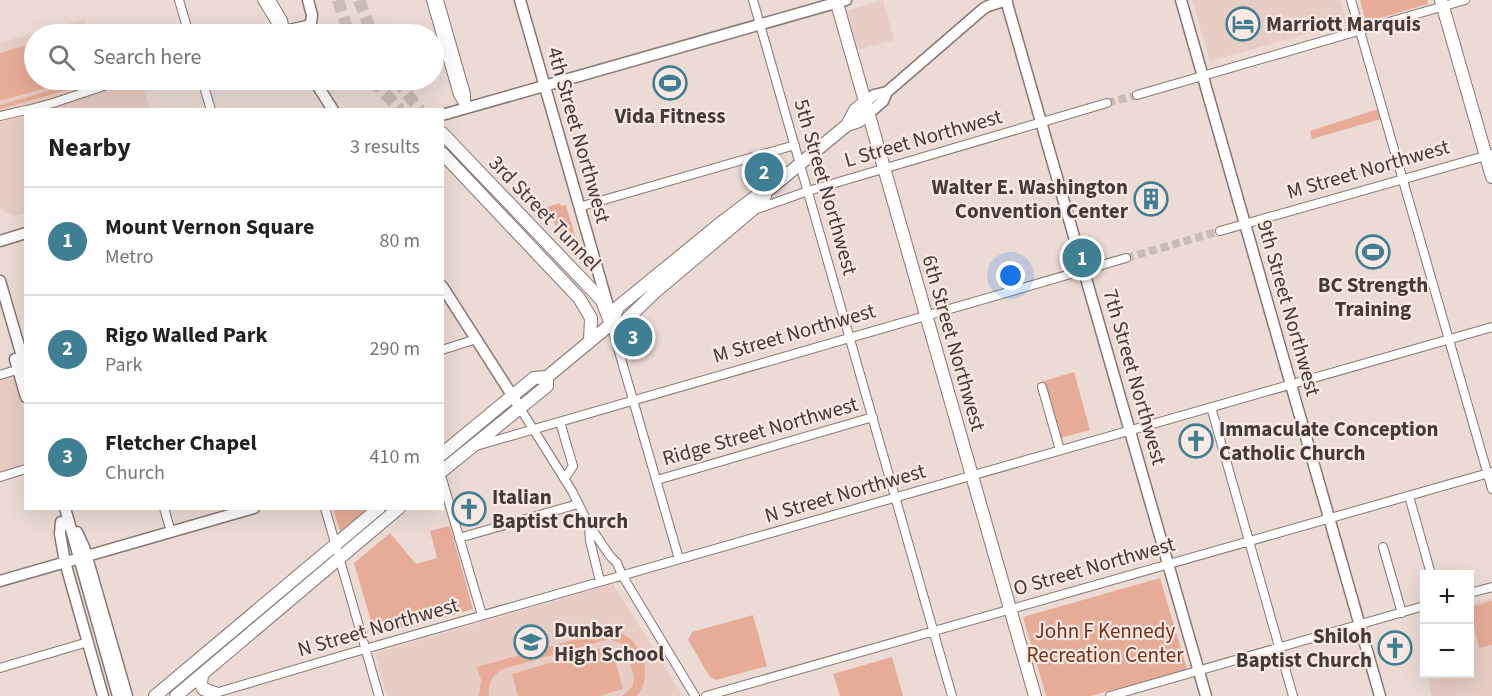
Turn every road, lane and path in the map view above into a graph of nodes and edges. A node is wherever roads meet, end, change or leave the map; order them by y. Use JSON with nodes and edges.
{"nodes":[{"id":1,"x":179,"y":0,"type":"edge"},
{"id":2,"x":262,"y":0,"type":"edge"},
{"id":3,"x":270,"y":0,"type":"edge"},
{"id":4,"x":308,"y":0,"type":"edge"},
{"id":5,"x":431,"y":0,"type":"edge"},
{"id":6,"x":439,"y":0,"type":"edge"},
{"id":7,"x":520,"y":0,"type":"edge"},
{"id":8,"x":753,"y":0,"type":"edge"},
{"id":9,"x":840,"y":0,"type":"edge"},
{"id":10,"x":1007,"y":0,"type":"edge"},
{"id":11,"x":1180,"y":0,"type":"edge"},
{"id":12,"x":1352,"y":0,"type":"edge"},
{"id":13,"x":1465,"y":0,"type":"edge"},
{"id":14,"x":1442,"y":3,"type":"edge"},
{"id":15,"x":186,"y":24,"type":"edge"},
{"id":16,"x":277,"y":24,"type":"edge"},
{"id":17,"x":284,"y":24,"type":"edge"},
{"id":18,"x":310,"y":24,"type":"edge"},
{"id":19,"x":438,"y":24,"type":"edge"},
{"id":20,"x":760,"y":24,"type":"junction"},
{"id":21,"x":1360,"y":31,"type":"junction"},
{"id":22,"x":444,"y":46,"type":"edge"},
{"id":23,"x":1203,"y":76,"type":"junction"},
{"id":24,"x":544,"y":85,"type":"junction"},
{"id":25,"x":92,"y":90,"type":"edge"},
{"id":26,"x":205,"y":90,"type":"edge"},
{"id":27,"x":320,"y":90,"type":"edge"},
{"id":28,"x":1137,"y":95,"type":"tunnel mouth"},
{"id":29,"x":1107,"y":103,"type":"tunnel mouth"},
{"id":30,"x":34,"y":108,"type":"edge"},
{"id":31,"x":210,"y":108,"type":"edge"},
{"id":32,"x":332,"y":108,"type":"edge"},
{"id":33,"x":466,"y":108,"type":"junction"},
{"id":34,"x":867,"y":108,"type":"junction"},
{"id":35,"x":24,"y":110,"type":"edge"},
{"id":36,"x":446,"y":114,"type":"edge"},
{"id":37,"x":0,"y":116,"type":"edge"},
{"id":38,"x":1041,"y":122,"type":"junction"},
{"id":39,"x":444,"y":135,"type":"edge"},
{"id":40,"x":795,"y":145,"type":"junction"},
{"id":41,"x":444,"y":155,"type":"edge"},
{"id":42,"x":1489,"y":155,"type":"edge"},
{"id":43,"x":800,"y":164,"type":"junction"},
{"id":44,"x":884,"y":168,"type":"junction"},
{"id":45,"x":1492,"y":177,"type":"edge"},
{"id":46,"x":1403,"y":179,"type":"junction"},
{"id":47,"x":808,"y":191,"type":"junction"},
{"id":48,"x":766,"y":192,"type":"junction"},
{"id":49,"x":579,"y":207,"type":"junction"},
{"id":50,"x":751,"y":211,"type":"junction"},
{"id":51,"x":1245,"y":224,"type":"junction"},
{"id":52,"x":1220,"y":231,"type":"tunnel mouth"},
{"id":53,"x":24,"y":234,"type":"edge"},
{"id":54,"x":0,"y":241,"type":"edge"},
{"id":55,"x":1126,"y":258,"type":"tunnel mouth"},
{"id":56,"x":1084,"y":270,"type":"junction"},
{"id":57,"x":0,"y":281,"type":"edge"},
{"id":58,"x":444,"y":289,"type":"edge"},
{"id":59,"x":0,"y":307,"type":"edge"},
{"id":60,"x":926,"y":316,"type":"junction"},
{"id":61,"x":611,"y":324,"type":"junction"},
{"id":62,"x":1492,"y":327,"type":"edge"},
{"id":63,"x":850,"y":337,"type":"junction"},
{"id":64,"x":476,"y":339,"type":"junction"},
{"id":65,"x":1449,"y":339,"type":"junction"},
{"id":66,"x":590,"y":341,"type":"junction"},
{"id":67,"x":444,"y":349,"type":"edge"},
{"id":68,"x":23,"y":369,"type":"edge"},
{"id":69,"x":0,"y":375,"type":"edge"},
{"id":70,"x":547,"y":377,"type":"junction"},
{"id":71,"x":1291,"y":384,"type":"junction"},
{"id":72,"x":1042,"y":387,"type":"dead end"},
{"id":73,"x":512,"y":397,"type":"junction"},
{"id":74,"x":634,"y":400,"type":"junction"},
{"id":75,"x":1210,"y":407,"type":"junction"},
{"id":76,"x":520,"y":408,"type":"junction"},
{"id":77,"x":873,"y":417,"type":"junction"},
{"id":78,"x":560,"y":422,"type":"junction"},
{"id":79,"x":535,"y":429,"type":"junction"},
{"id":80,"x":1130,"y":430,"type":"junction"},
{"id":81,"x":473,"y":447,"type":"junction"},
{"id":82,"x":1060,"y":450,"type":"junction"},
{"id":83,"x":444,"y":452,"type":"edge"},
{"id":84,"x":550,"y":454,"type":"junction"},
{"id":85,"x":444,"y":469,"type":"edge"},
{"id":86,"x":24,"y":470,"type":"edge"},
{"id":87,"x":1490,"y":472,"type":"edge"},
{"id":88,"x":567,"y":475,"type":"junction"},
{"id":89,"x":972,"y":475,"type":"junction"},
{"id":90,"x":0,"y":477,"type":"edge"},
{"id":91,"x":657,"y":480,"type":"junction"},
{"id":92,"x":444,"y":486,"type":"edge"},
{"id":93,"x":1492,"y":489,"type":"edge"},
{"id":94,"x":1408,"y":496,"type":"junction"},
{"id":95,"x":896,"y":497,"type":"junction"},
{"id":96,"x":578,"y":504,"type":"junction"},
{"id":97,"x":165,"y":510,"type":"edge"},
{"id":98,"x":247,"y":510,"type":"edge"},
{"id":99,"x":326,"y":510,"type":"edge"},
{"id":100,"x":377,"y":510,"type":"edge"},
{"id":101,"x":397,"y":510,"type":"edge"},
{"id":102,"x":65,"y":517,"type":"edge"},
{"id":103,"x":1329,"y":518,"type":"junction"},
{"id":104,"x":589,"y":525,"type":"junction"},
{"id":105,"x":171,"y":532,"type":"junction"},
{"id":106,"x":459,"y":538,"type":"junction"},
{"id":107,"x":1248,"y":540,"type":"junction"},
{"id":108,"x":335,"y":545,"type":"junction"},
{"id":109,"x":1383,"y":547,"type":"dead end"},
{"id":110,"x":75,"y":559,"type":"junction"},
{"id":111,"x":339,"y":559,"type":"junction"},
{"id":112,"x":680,"y":559,"type":"junction"},
{"id":113,"x":1168,"y":563,"type":"junction"},
{"id":114,"x":1430,"y":570,"type":"edge"},
{"id":115,"x":622,"y":575,"type":"junction"},
{"id":116,"x":0,"y":581,"type":"edge"},
{"id":117,"x":600,"y":581,"type":"junction"},
{"id":118,"x":1492,"y":587,"type":"edge"},
{"id":119,"x":1474,"y":592,"type":"edge"},
{"id":120,"x":1420,"y":608,"type":"edge"},
{"id":121,"x":1010,"y":609,"type":"junction"},
{"id":122,"x":1402,"y":613,"type":"junction"},
{"id":123,"x":482,"y":615,"type":"junction"},
{"id":124,"x":1360,"y":624,"type":"junction"},
{"id":125,"x":933,"y":631,"type":"junction"},
{"id":126,"x":88,"y":642,"type":"junction"},
{"id":127,"x":1279,"y":648,"type":"junction"},
{"id":128,"x":365,"y":649,"type":"junction"},
{"id":129,"x":0,"y":668,"type":"edge"},
{"id":130,"x":1199,"y":671,"type":"junction"},
{"id":131,"x":202,"y":675,"type":"junction"},
{"id":132,"x":212,"y":694,"type":"edge"},
{"id":133,"x":718,"y":694,"type":"edge"},
{"id":134,"x":1121,"y":694,"type":"edge"},
{"id":135,"x":103,"y":696,"type":"edge"},
{"id":136,"x":111,"y":696,"type":"edge"},
{"id":137,"x":118,"y":696,"type":"edge"},
{"id":138,"x":127,"y":696,"type":"edge"},
{"id":139,"x":155,"y":696,"type":"edge"},
{"id":140,"x":176,"y":696,"type":"edge"},
{"id":141,"x":379,"y":696,"type":"edge"},
{"id":142,"x":695,"y":696,"type":"edge"},
{"id":143,"x":706,"y":696,"type":"edge"},
{"id":144,"x":952,"y":696,"type":"edge"},
{"id":145,"x":1035,"y":696,"type":"edge"},
{"id":146,"x":1110,"y":696,"type":"edge"},
{"id":147,"x":1206,"y":696,"type":"edge"},
{"id":148,"x":1293,"y":696,"type":"edge"},
{"id":149,"x":1380,"y":696,"type":"edge"}],
"edges":[{"from":1,"to":15,"type":"street"},
{"from":2,"to":16,"type":"street"},
{"from":3,"to":17,"type":"street"},
{"from":4,"to":18,"type":"main road"},
{"from":5,"to":19,"type":"street"},
{"from":6,"to":33,"type":"street"},
{"from":7,"to":24,"type":"main road","name":"4th Street Northwest"},
{"from":8,"to":20,"type":"street","name":"5th Street Northwest"},
{"from":9,"to":20,"type":"main road"},
{"from":9,"to":34,"type":"highway","name":"6th Street Northwest"},
{"from":10,"to":34,"type":"main road"},
{"from":10,"to":38,"type":"main road","name":"7th Street Northwest"},
{"from":11,"to":23,"type":"main road","name":"9th Street Northwest"},
{"from":12,"to":21,"type":"street"},
{"from":13,"to":14,"type":"street"},
{"from":14,"to":21,"type":"street"},
{"from":14,"to":42,"type":"highway"},
{"from":20,"to":24,"type":"main road"},
{"from":20,"to":40,"type":"street","name":"5th Street Northwest"},
{"from":21,"to":23,"type":"street"},
{"from":21,"to":46,"type":"street"},
{"from":22,"to":33,"type":"street"},
{"from":23,"to":28,"type":"street"},
{"from":23,"to":51,"type":"main road","name":"9th Street Northwest"},
{"from":24,"to":33,"type":"main road"},
{"from":24,"to":49,"type":"main road","name":"4th Street Northwest"},
{"from":25,"to":30,"type":"street"},
{"from":26,"to":31,"type":"street"},
{"from":27,"to":32,"type":"main road"},
{"from":29,"to":38,"type":"street","name":"L Street Northwest"},
{"from":33,"to":36,"type":"main road"},
{"from":34,"to":43,"type":"highway"},
{"from":34,"to":44,"type":"highway","name":"6th Street Northwest"},
{"from":35,"to":37,"type":"street"},
{"from":38,"to":44,"type":"street","name":"L Street Northwest"},
{"from":38,"to":56,"type":"main road","name":"7th Street Northwest"},
{"from":39,"to":61,"type":"highway","name":"3rd Street Tunnel"},
{"from":40,"to":43,"type":"street","name":"5th Street Northwest"},
{"from":40,"to":49,"type":"street"},
{"from":41,"to":66,"type":"highway","name":"3rd Street Tunnel"},
{"from":42,"to":45,"type":"highway"},
{"from":42,"to":46,"type":"street","name":"M Street Northwest"},
{"from":43,"to":47,"type":"street","name":"5th Street Northwest"},
{"from":43,"to":48,"type":"highway"},
{"from":44,"to":47,"type":"street","name":"L Street Northwest"},
{"from":44,"to":60,"type":"highway","name":"6th Street Northwest"},
{"from":46,"to":51,"type":"street","name":"M Street Northwest"},
{"from":46,"to":65,"type":"street"},
{"from":47,"to":50,"type":"street","name":"L Street Northwest"},
{"from":47,"to":63,"type":"street","name":"5th Street Northwest"},
{"from":48,"to":50,"type":"highway"},
{"from":48,"to":61,"type":"highway"},
{"from":49,"to":61,"type":"main road","name":"4th Street Northwest"},
{"from":50,"to":61,"type":"highway"},
{"from":51,"to":52,"type":"street","name":"M Street Northwest"},
{"from":51,"to":71,"type":"main road","name":"9th Street Northwest"},
{"from":53,"to":54,"type":"main road"},
{"from":55,"to":56,"type":"street","name":"M Street Northwest"},
{"from":56,"to":60,"type":"street","name":"M Street Northwest"},
{"from":56,"to":80,"type":"main road","name":"7th Street Northwest"},
{"from":57,"to":68,"type":"main road"},
{"from":58,"to":64,"type":"main road"},
{"from":59,"to":68,"type":"main road"},
{"from":60,"to":63,"type":"street","name":"M Street Northwest"},
{"from":60,"to":89,"type":"highway","name":"6th Street Northwest"},
{"from":61,"to":66,"type":"highway"},
{"from":61,"to":74,"type":"street","name":"4th Street Northwest"},
{"from":62,"to":65,"type":"street","name":"N Street Northwest"},
{"from":63,"to":74,"type":"street","name":"M Street Northwest"},
{"from":63,"to":77,"type":"street","name":"5th Street Northwest"},
{"from":64,"to":67,"type":"street"},
{"from":64,"to":73,"type":"main road"},
{"from":65,"to":71,"type":"street","name":"N Street Northwest"},
{"from":65,"to":87,"type":"street"},
{"from":66,"to":70,"type":"highway"},
{"from":68,"to":69,"type":"street"},
{"from":70,"to":73,"type":"highway"},
{"from":70,"to":76,"type":"highway"},
{"from":71,"to":75,"type":"street","name":"N Street Northwest"},
{"from":71,"to":103,"type":"main road","name":"9th Street Northwest"},
{"from":72,"to":82,"type":"street"},
{"from":73,"to":76,"type":"main road"},
{"from":73,"to":83,"type":"highway"},
{"from":74,"to":78,"type":"street","name":"M Street Northwest"},
{"from":74,"to":91,"type":"street","name":"4th Street Northwest"},
{"from":75,"to":80,"type":"street","name":"N Street Northwest"},
{"from":75,"to":107,"type":"street"},
{"from":76,"to":79,"type":"street"},
{"from":76,"to":81,"type":"highway"},
{"from":77,"to":91,"type":"street","name":"Ridge Street Northwest"},
{"from":77,"to":95,"type":"street","name":"5th Street Northwest"},
{"from":78,"to":79,"type":"street","name":"M Street Northwest"},
{"from":78,"to":88,"type":"street"},
{"from":79,"to":81,"type":"street","name":"M Street Northwest"},
{"from":79,"to":84,"type":"street"},
{"from":80,"to":82,"type":"street","name":"N Street Northwest"},
{"from":80,"to":113,"type":"main road","name":"7th Street Northwest"},
{"from":81,"to":85,"type":"highway"},
{"from":82,"to":89,"type":"street","name":"N Street Northwest"},
{"from":84,"to":88,"type":"street"},
{"from":84,"to":96,"type":"street"},
{"from":86,"to":90,"type":"street"},
{"from":87,"to":93,"type":"street"},
{"from":87,"to":94,"type":"street","name":"O Street Northwest"},
{"from":88,"to":104,"type":"street"},
{"from":89,"to":95,"type":"street","name":"N Street Northwest"},
{"from":89,"to":121,"type":"highway","name":"6th Street Northwest"},
{"from":91,"to":112,"type":"street","name":"4th Street Northwest"},
{"from":92,"to":106,"type":"street"},
{"from":94,"to":103,"type":"street","name":"O Street Northwest"},
{"from":94,"to":114,"type":"street"},
{"from":95,"to":112,"type":"street","name":"N Street Northwest"},
{"from":95,"to":125,"type":"street","name":"5th Street Northwest"},
{"from":96,"to":104,"type":"street"},
{"from":96,"to":106,"type":"street"},
{"from":97,"to":105,"type":"street"},
{"from":98,"to":105,"type":"main road"},
{"from":99,"to":108,"type":"street"},
{"from":100,"to":108,"type":"highway"},
{"from":101,"to":111,"type":"highway"},
{"from":102,"to":110,"type":"main road"},
{"from":102,"to":110,"type":"main road"},
{"from":103,"to":107,"type":"street","name":"O Street Northwest"},
{"from":103,"to":124,"type":"main road","name":"9th Street Northwest"},
{"from":104,"to":115,"type":"street"},
{"from":104,"to":117,"type":"street"},
{"from":105,"to":110,"type":"main road"},
{"from":106,"to":123,"type":"street"},
{"from":107,"to":113,"type":"street","name":"O Street Northwest"},
{"from":107,"to":127,"type":"street"},
{"from":108,"to":111,"type":"street"},
{"from":108,"to":139,"type":"highway"},
{"from":109,"to":122,"type":"street"},
{"from":110,"to":116,"type":"main road"},
{"from":110,"to":126,"type":"main road"},
{"from":110,"to":136,"type":"main road"},
{"from":110,"to":137,"type":"main road"},
{"from":110,"to":138,"type":"main road"},
{"from":111,"to":128,"type":"street"},
{"from":111,"to":131,"type":"highway"},
{"from":112,"to":115,"type":"street","name":"N Street Northwest"},
{"from":113,"to":121,"type":"street","name":"O Street Northwest"},
{"from":113,"to":130,"type":"main road","name":"7th Street Northwest"},
{"from":115,"to":117,"type":"street","name":"N Street Northwest"},
{"from":115,"to":142,"type":"street"},
{"from":117,"to":123,"type":"street","name":"N Street Northwest"},
{"from":118,"to":119,"type":"street"},
{"from":120,"to":122,"type":"street"},
{"from":121,"to":125,"type":"street","name":"O Street Northwest"},
{"from":121,"to":145,"type":"highway","name":"6th Street Northwest"},
{"from":122,"to":124,"type":"street"},
{"from":123,"to":128,"type":"street","name":"N Street Northwest"},
{"from":124,"to":127,"type":"street"},
{"from":124,"to":149,"type":"main road","name":"9th Street Northwest"},
{"from":125,"to":133,"type":"street","name":"O Street Northwest"},
{"from":125,"to":144,"type":"street","name":"5th Street Northwest"},
{"from":126,"to":129,"type":"street"},
{"from":126,"to":135,"type":"main road"},
{"from":127,"to":130,"type":"street"},
{"from":127,"to":148,"type":"street"},
{"from":128,"to":132,"type":"street","name":"N Street Northwest"},
{"from":128,"to":141,"type":"street"},
{"from":130,"to":134,"type":"street"},
{"from":130,"to":147,"type":"main road","name":"7th Street Northwest"},
{"from":131,"to":132,"type":"highway"},
{"from":131,"to":140,"type":"highway"},
{"from":133,"to":143,"type":"street","name":"O Street Northwest"},
{"from":134,"to":146,"type":"street"}]}
